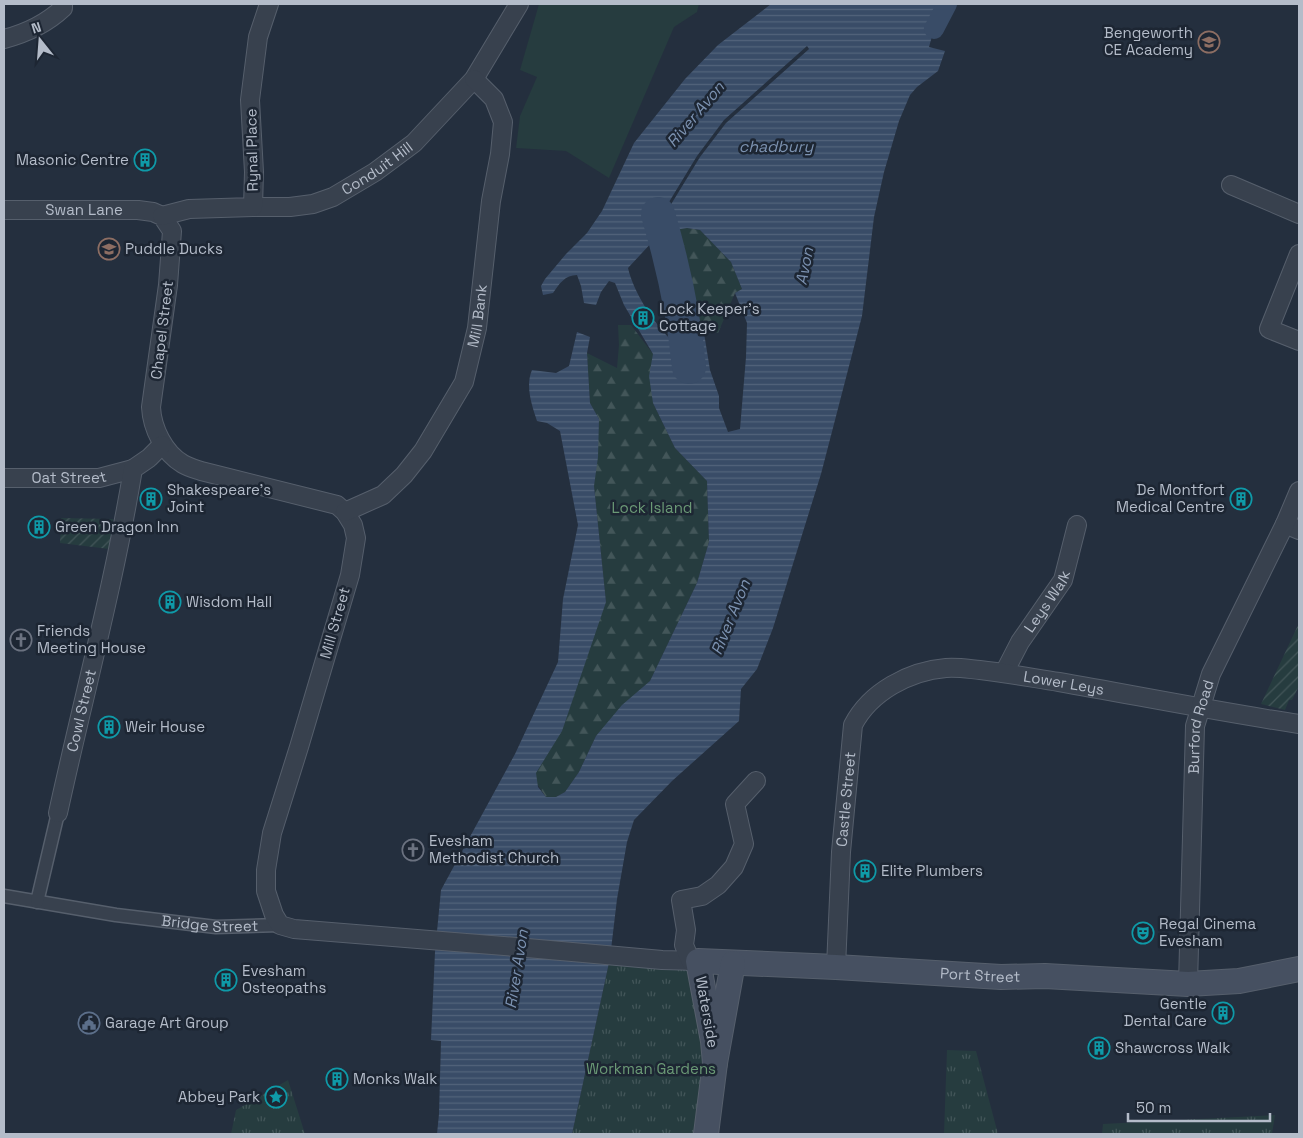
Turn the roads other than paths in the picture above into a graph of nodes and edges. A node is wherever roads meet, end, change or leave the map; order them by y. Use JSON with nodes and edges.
{"nodes":[{"id":1,"x":63,"y":4,"type":"edge"},
{"id":2,"x":269,"y":4,"type":"edge"},
{"id":3,"x":519,"y":4,"type":"edge"},
{"id":4,"x":4,"y":39,"type":"edge"},
{"id":5,"x":474,"y":79,"type":"junction"},
{"id":6,"x":1231,"y":185,"type":"dead end"},
{"id":7,"x":253,"y":207,"type":"junction"},
{"id":8,"x":4,"y":210,"type":"edge"},
{"id":9,"x":1299,"y":214,"type":"edge"},
{"id":10,"x":162,"y":216,"type":"junction"},
{"id":11,"x":1299,"y":254,"type":"edge"},
{"id":12,"x":1299,"y":341,"type":"edge"},
{"id":13,"x":162,"y":445,"type":"junction"},
{"id":14,"x":133,"y":469,"type":"junction"},
{"id":15,"x":4,"y":478,"type":"edge"},
{"id":16,"x":1299,"y":491,"type":"edge"},
{"id":17,"x":345,"y":512,"type":"junction"},
{"id":18,"x":1077,"y":524,"type":"dead end"},
{"id":19,"x":1292,"y":527,"type":"edge"},
{"id":20,"x":926,"y":672,"type":"joint"},
{"id":21,"x":1004,"y":673,"type":"junction"},
{"id":22,"x":1200,"y":708,"type":"junction"},
{"id":23,"x":1299,"y":724,"type":"edge"},
{"id":24,"x":756,"y":781,"type":"dead end"},
{"id":25,"x":58,"y":813,"type":"joint"},
{"id":26,"x":4,"y":896,"type":"edge"},
{"id":27,"x":36,"y":902,"type":"junction"},
{"id":28,"x":280,"y":925,"type":"junction"},
{"id":29,"x":662,"y":960,"type":"joint"},
{"id":30,"x":694,"y":961,"type":"junction"},
{"id":31,"x":733,"y":963,"type":"junction"},
{"id":32,"x":836,"y":967,"type":"junction"},
{"id":33,"x":1299,"y":968,"type":"edge"},
{"id":34,"x":1188,"y":984,"type":"junction"},
{"id":35,"x":715,"y":1064,"type":"junction"},
{"id":36,"x":706,"y":1134,"type":"edge"}],
"edges":[{"from":1,"to":4,"type":"street"},
{"from":2,"to":7,"type":"street","name":"Rynal Place"},
{"from":3,"to":5,"type":"street","name":"Conduit Hill"},
{"from":5,"to":7,"type":"street","name":"Conduit Hill"},
{"from":5,"to":17,"type":"street","name":"Mill Bank"},
{"from":6,"to":9,"type":"street"},
{"from":7,"to":10,"type":"street","name":"Rynal Place"},
{"from":8,"to":10,"type":"street","name":"Swan Lane"},
{"from":10,"to":13,"type":"street","name":"Chapel Street"},
{"from":11,"to":12,"type":"street"},
{"from":13,"to":14,"type":"street"},
{"from":13,"to":17,"type":"street"},
{"from":14,"to":15,"type":"street","name":"Oat Street"},
{"from":14,"to":25,"type":"street","name":"Cowl Street"},
{"from":16,"to":19,"type":"street","name":"Burford Road"},
{"from":17,"to":28,"type":"street","name":"Mill Street"},
{"from":18,"to":21,"type":"street","name":"Leys Walk"},
{"from":19,"to":22,"type":"street","name":"Burford Road"},
{"from":20,"to":21,"type":"street","name":"Lower Leys"},
{"from":20,"to":32,"type":"street","name":"Castle Street"},
{"from":21,"to":22,"type":"street","name":"Lower Leys"},
{"from":22,"to":23,"type":"street","name":"Lower Leys"},
{"from":22,"to":34,"type":"street","name":"Burford Road"},
{"from":24,"to":30,"type":"street"},
{"from":25,"to":27,"type":"street","name":"Cowl Street"},
{"from":26,"to":27,"type":"street","name":"Bridge Street"},
{"from":27,"to":28,"type":"street","name":"Bridge Street"},
{"from":28,"to":29,"type":"street","name":"Bridge Street"},
{"from":29,"to":30,"type":"street","name":"Port Street"},
{"from":30,"to":31,"type":"main road","name":"Port Street"},
{"from":30,"to":35,"type":"main road","name":"Waterside"},
{"from":31,"to":32,"type":"main road","name":"Port Street"},
{"from":31,"to":35,"type":"main road","name":"Waterside"},
{"from":32,"to":34,"type":"main road","name":"Port Street"},
{"from":33,"to":34,"type":"main road","name":"Port Street"},
{"from":35,"to":36,"type":"main road","name":"Waterside"}]}
